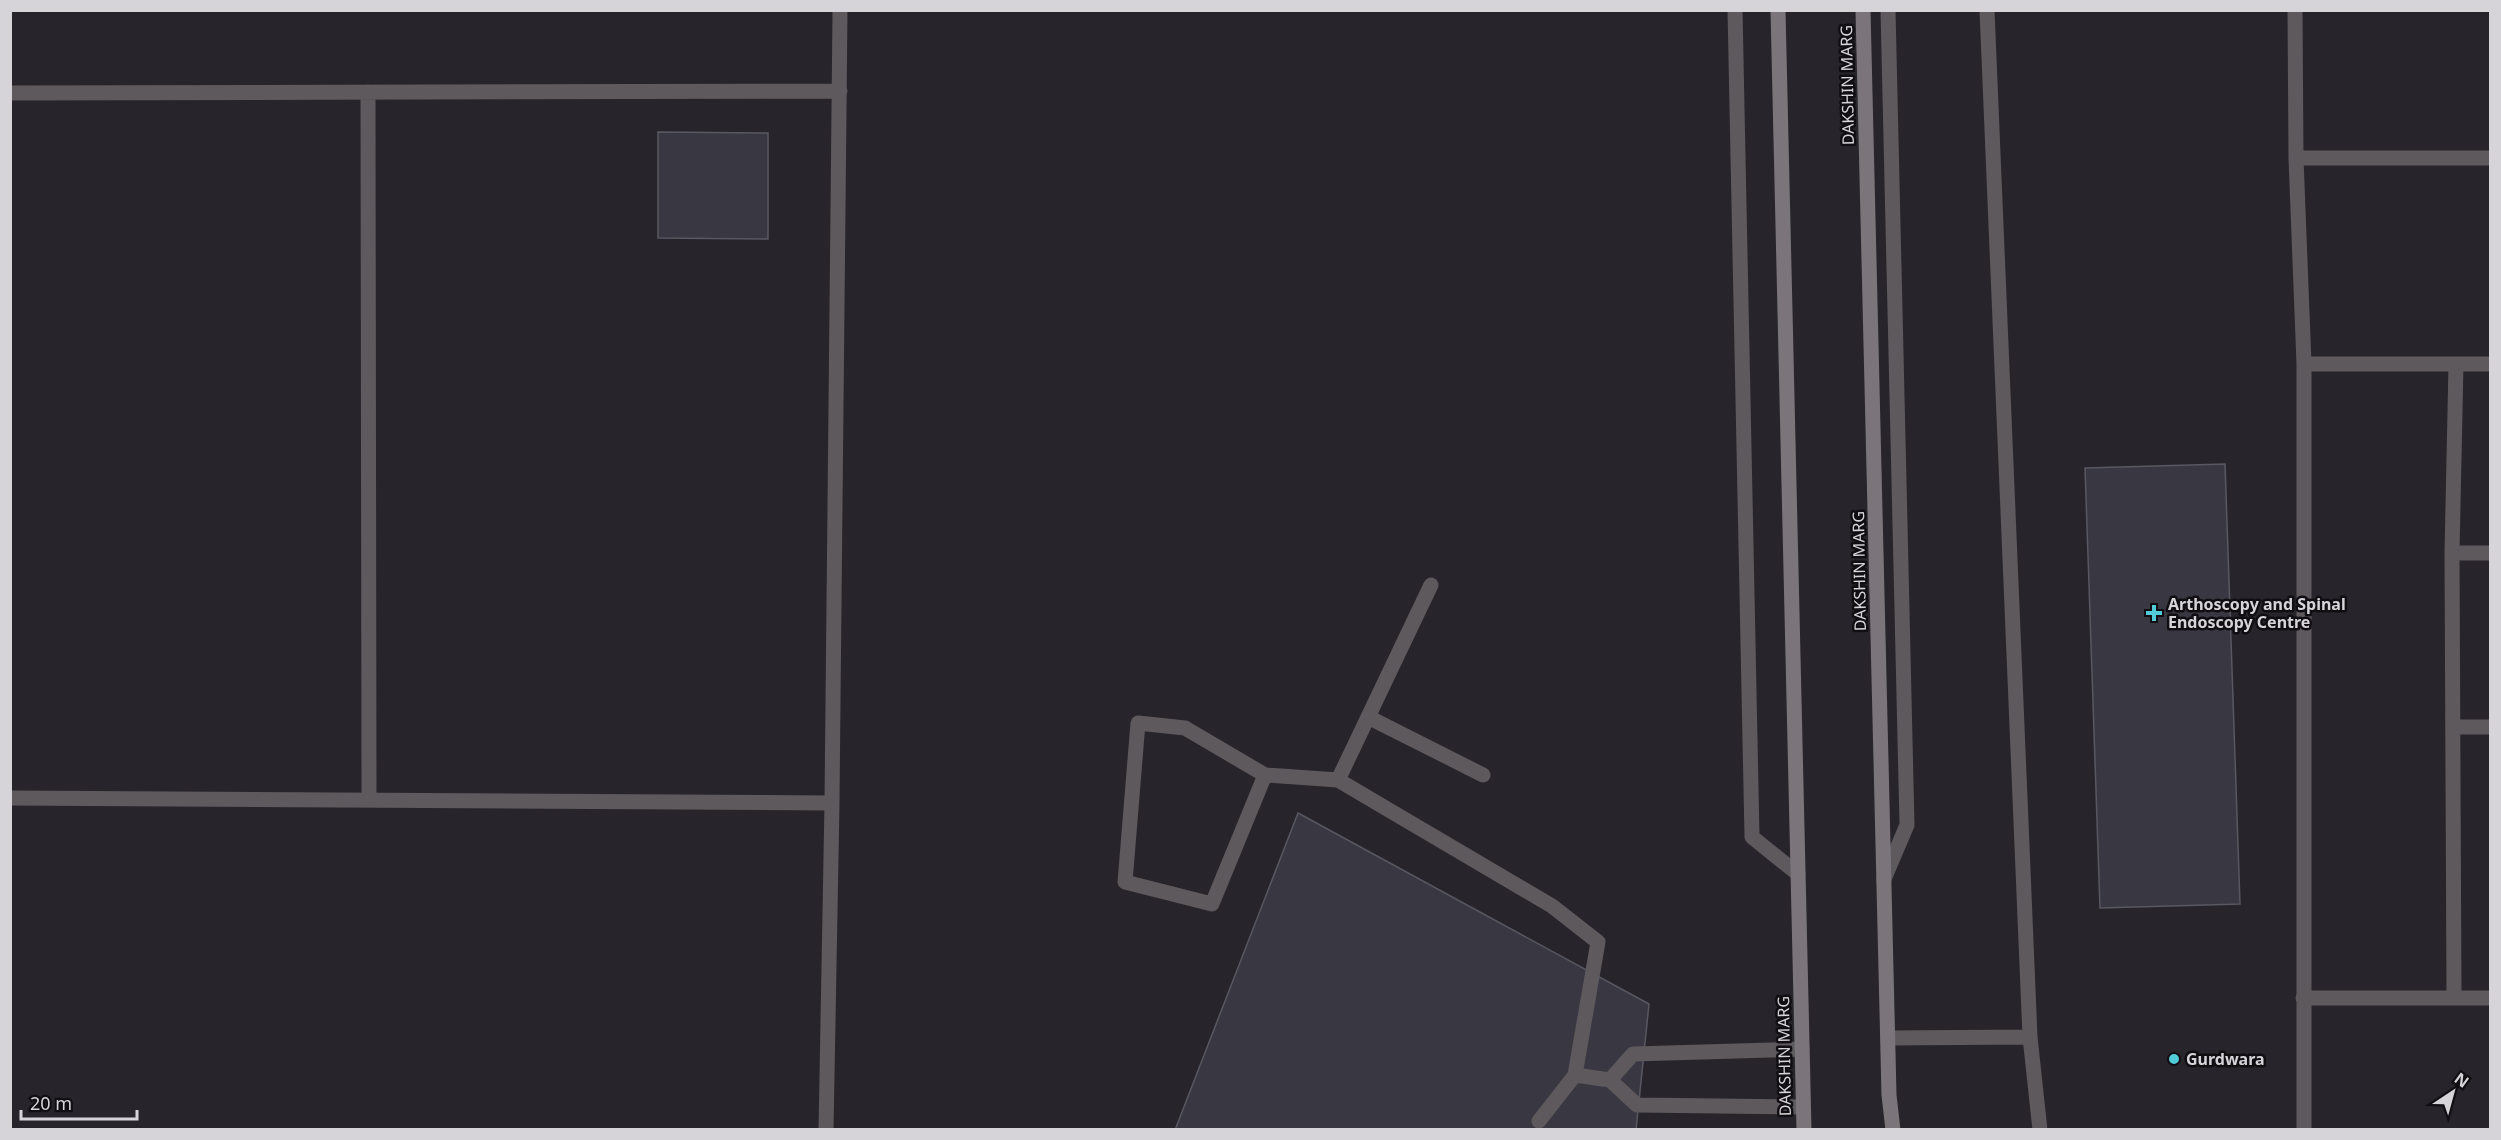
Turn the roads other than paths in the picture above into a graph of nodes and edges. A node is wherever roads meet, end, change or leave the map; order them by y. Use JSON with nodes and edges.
{"nodes":[{"id":1,"x":840,"y":10,"type":"edge"},
{"id":2,"x":1735,"y":10,"type":"edge"},
{"id":3,"x":1778,"y":10,"type":"edge"},
{"id":4,"x":1863,"y":10,"type":"edge"},
{"id":5,"x":1888,"y":10,"type":"edge"},
{"id":6,"x":1988,"y":10,"type":"edge"},
{"id":7,"x":2295,"y":10,"type":"edge"},
{"id":8,"x":840,"y":91,"type":"junction"},
{"id":9,"x":368,"y":92,"type":"junction"},
{"id":10,"x":10,"y":93,"type":"edge"},
{"id":11,"x":2296,"y":158,"type":"junction"},
{"id":12,"x":2490,"y":158,"type":"edge"},
{"id":13,"x":2304,"y":364,"type":"junction"},
{"id":14,"x":2456,"y":364,"type":"junction"},
{"id":15,"x":2490,"y":364,"type":"edge"},
{"id":16,"x":2452,"y":553,"type":"junction"},
{"id":17,"x":2490,"y":553,"type":"edge"},
{"id":18,"x":1431,"y":585,"type":"dead end"},
{"id":19,"x":1368,"y":717,"type":"junction"},
{"id":20,"x":2454,"y":727,"type":"junction"},
{"id":21,"x":2490,"y":727,"type":"edge"},
{"id":22,"x":1265,"y":775,"type":"junction"},
{"id":23,"x":1483,"y":775,"type":"dead end"},
{"id":24,"x":1338,"y":780,"type":"junction"},
{"id":25,"x":10,"y":798,"type":"edge"},
{"id":26,"x":369,"y":800,"type":"junction"},
{"id":27,"x":832,"y":803,"type":"junction"},
{"id":28,"x":1798,"y":874,"type":"junction"},
{"id":29,"x":1884,"y":879,"type":"junction"},
{"id":30,"x":2303,"y":998,"type":"junction"},
{"id":31,"x":2454,"y":998,"type":"junction"},
{"id":32,"x":2490,"y":998,"type":"edge"},
{"id":33,"x":2030,"y":1037,"type":"junction"},
{"id":34,"x":1888,"y":1038,"type":"junction"},
{"id":35,"x":1802,"y":1048,"type":"junction"},
{"id":36,"x":1575,"y":1074,"type":"junction"},
{"id":37,"x":1610,"y":1080,"type":"junction"},
{"id":38,"x":1803,"y":1107,"type":"junction"},
{"id":39,"x":1539,"y":1121,"type":"dead end"},
{"id":40,"x":825,"y":1130,"type":"edge"},
{"id":41,"x":1804,"y":1130,"type":"edge"},
{"id":42,"x":1893,"y":1130,"type":"edge"},
{"id":43,"x":2040,"y":1130,"type":"edge"},
{"id":44,"x":2304,"y":1130,"type":"edge"}],
"edges":[{"from":1,"to":8,"type":"street"},
{"from":2,"to":28,"type":"street"},
{"from":3,"to":28,"type":"main road","name":"DAKSHIN MARG"},
{"from":4,"to":29,"type":"main road","name":"DAKSHIN MARG"},
{"from":5,"to":29,"type":"street"},
{"from":6,"to":33,"type":"street"},
{"from":7,"to":11,"type":"street"},
{"from":8,"to":9,"type":"street"},
{"from":8,"to":27,"type":"street"},
{"from":9,"to":10,"type":"street"},
{"from":9,"to":26,"type":"street"},
{"from":11,"to":12,"type":"street"},
{"from":11,"to":13,"type":"street"},
{"from":13,"to":14,"type":"street"},
{"from":13,"to":30,"type":"street"},
{"from":14,"to":15,"type":"street"},
{"from":14,"to":16,"type":"street"},
{"from":16,"to":17,"type":"street"},
{"from":16,"to":20,"type":"street"},
{"from":18,"to":19,"type":"street"},
{"from":19,"to":23,"type":"street"},
{"from":19,"to":24,"type":"street"},
{"from":20,"to":21,"type":"street"},
{"from":20,"to":31,"type":"street"},
{"from":22,"to":22,"type":"street"},
{"from":22,"to":24,"type":"street"},
{"from":24,"to":36,"type":"street"},
{"from":25,"to":26,"type":"street"},
{"from":26,"to":27,"type":"street"},
{"from":27,"to":40,"type":"street"},
{"from":28,"to":35,"type":"main road","name":"DAKSHIN MARG"},
{"from":29,"to":34,"type":"main road","name":"DAKSHIN MARG"},
{"from":30,"to":31,"type":"street"},
{"from":30,"to":44,"type":"street"},
{"from":31,"to":32,"type":"street"},
{"from":33,"to":34,"type":"street"},
{"from":33,"to":43,"type":"street"},
{"from":34,"to":42,"type":"main road","name":"DAKSHIN MARG"},
{"from":35,"to":37,"type":"street"},
{"from":35,"to":38,"type":"main road","name":"DAKSHIN MARG"},
{"from":36,"to":37,"type":"street"},
{"from":36,"to":39,"type":"street"},
{"from":37,"to":38,"type":"street"},
{"from":38,"to":41,"type":"main road","name":"DAKSHIN MARG"}]}
